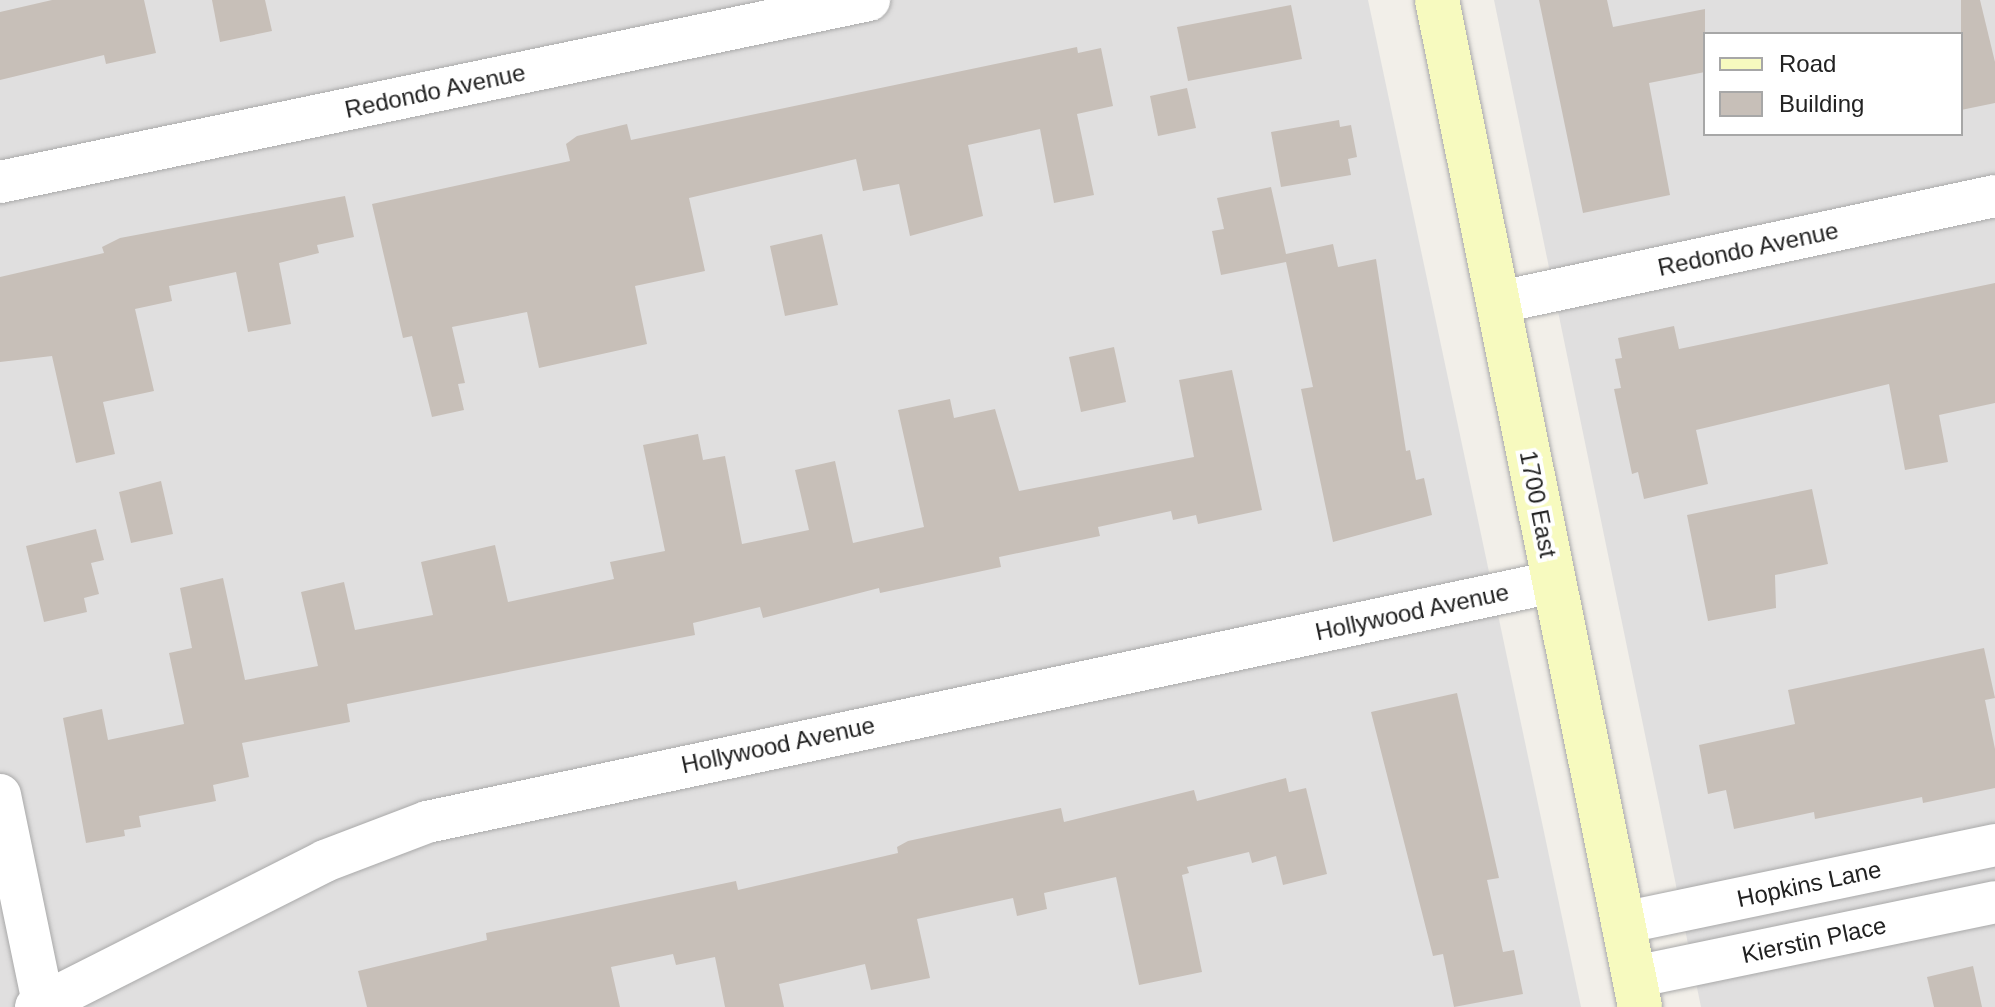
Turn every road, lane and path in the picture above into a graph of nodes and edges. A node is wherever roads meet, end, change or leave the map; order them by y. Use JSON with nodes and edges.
{"nodes":[{"id":1,"x":869,"y":0,"type":"edge"},
{"id":2,"x":1437,"y":0,"type":"edge"},
{"id":3,"x":0,"y":182,"type":"edge"},
{"id":4,"x":1995,"y":196,"type":"edge"},
{"id":5,"x":1500,"y":302,"type":"junction"},
{"id":6,"x":1553,"y":582,"type":"junction"},
{"id":7,"x":0,"y":795,"type":"edge"},
{"id":8,"x":1995,"y":845,"type":"edge"},
{"id":9,"x":1995,"y":902,"type":"edge"},
{"id":10,"x":1622,"y":923,"type":"junction"},
{"id":11,"x":1637,"y":992,"type":"edge"},
{"id":12,"x":41,"y":1006,"type":"edge"}],
"edges":[{"from":1,"to":3,"type":"street","name":"Redondo Avenue"},
{"from":2,"to":5,"type":"street","name":"1700 East"},
{"from":4,"to":5,"type":"street","name":"Redondo Avenue"},
{"from":5,"to":6,"type":"street","name":"1700 East"},
{"from":6,"to":10,"type":"street","name":"1700 East"},
{"from":6,"to":12,"type":"street","name":"Hollywood Avenue"},
{"from":7,"to":12,"type":"street"},
{"from":8,"to":10,"type":"street","name":"Hopkins Lane"},
{"from":9,"to":11,"type":"street","name":"Kierstin Place"},
{"from":10,"to":11,"type":"street","name":"1700 East"}]}
